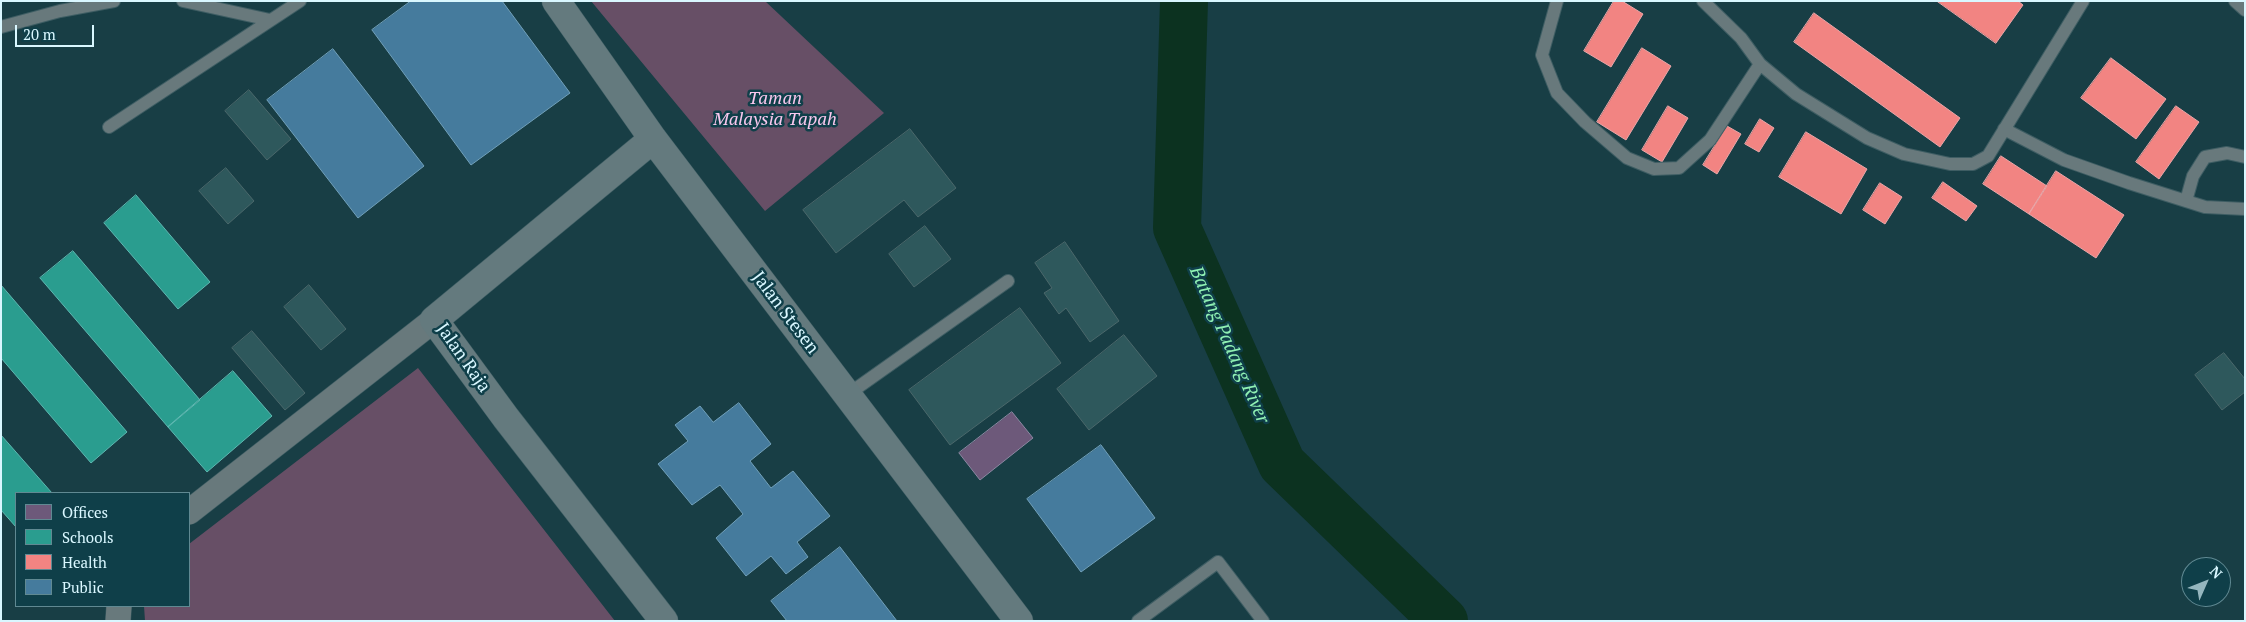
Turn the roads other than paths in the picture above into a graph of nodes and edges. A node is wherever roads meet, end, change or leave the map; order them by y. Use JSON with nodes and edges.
{"nodes":[{"id":1,"x":114,"y":1,"type":"edge"},
{"id":2,"x":183,"y":1,"type":"edge"},
{"id":3,"x":300,"y":1,"type":"edge"},
{"id":4,"x":556,"y":1,"type":"edge"},
{"id":5,"x":1558,"y":1,"type":"edge"},
{"id":6,"x":1703,"y":1,"type":"edge"},
{"id":7,"x":2083,"y":1,"type":"edge"},
{"id":8,"x":2235,"y":1,"type":"edge"},
{"id":9,"x":2245,"y":10,"type":"edge"},
{"id":10,"x":270,"y":20,"type":"junction"},
{"id":11,"x":1,"y":27,"type":"edge"},
{"id":12,"x":1760,"y":64,"type":"junction"},
{"id":13,"x":109,"y":127,"type":"dead end"},
{"id":14,"x":2004,"y":129,"type":"junction"},
{"id":15,"x":653,"y":139,"type":"junction"},
{"id":16,"x":2245,"y":157,"type":"edge"},
{"id":17,"x":2186,"y":201,"type":"junction"},
{"id":18,"x":2245,"y":209,"type":"edge"},
{"id":19,"x":1008,"y":281,"type":"dead end"},
{"id":20,"x":434,"y":320,"type":"junction"},
{"id":21,"x":847,"y":395,"type":"junction"},
{"id":22,"x":190,"y":511,"type":"edge"},
{"id":23,"x":119,"y":607,"type":"edge"},
{"id":24,"x":118,"y":621,"type":"edge"},
{"id":25,"x":664,"y":621,"type":"edge"},
{"id":26,"x":1019,"y":621,"type":"edge"},
{"id":27,"x":1138,"y":621,"type":"edge"},
{"id":28,"x":1263,"y":621,"type":"edge"}],
"edges":[{"from":1,"to":11,"type":"lane"},
{"from":2,"to":10,"type":"lane"},
{"from":3,"to":10,"type":"lane"},
{"from":4,"to":15,"type":"main road","name":"Jalan Stesen"},
{"from":5,"to":12,"type":"lane"},
{"from":6,"to":12,"type":"lane"},
{"from":7,"to":14,"type":"lane"},
{"from":8,"to":9,"type":"lane"},
{"from":10,"to":13,"type":"lane"},
{"from":12,"to":14,"type":"lane"},
{"from":14,"to":17,"type":"lane"},
{"from":15,"to":20,"type":"main road","name":"Jalan Raja"},
{"from":15,"to":21,"type":"main road","name":"Jalan Stesen"},
{"from":16,"to":17,"type":"lane"},
{"from":17,"to":18,"type":"lane"},
{"from":19,"to":21,"type":"lane"},
{"from":20,"to":22,"type":"street"},
{"from":20,"to":25,"type":"main road","name":"Jalan Raja"},
{"from":21,"to":26,"type":"main road","name":"Jalan Stesen"},
{"from":23,"to":24,"type":"street"},
{"from":27,"to":28,"type":"lane"}]}
